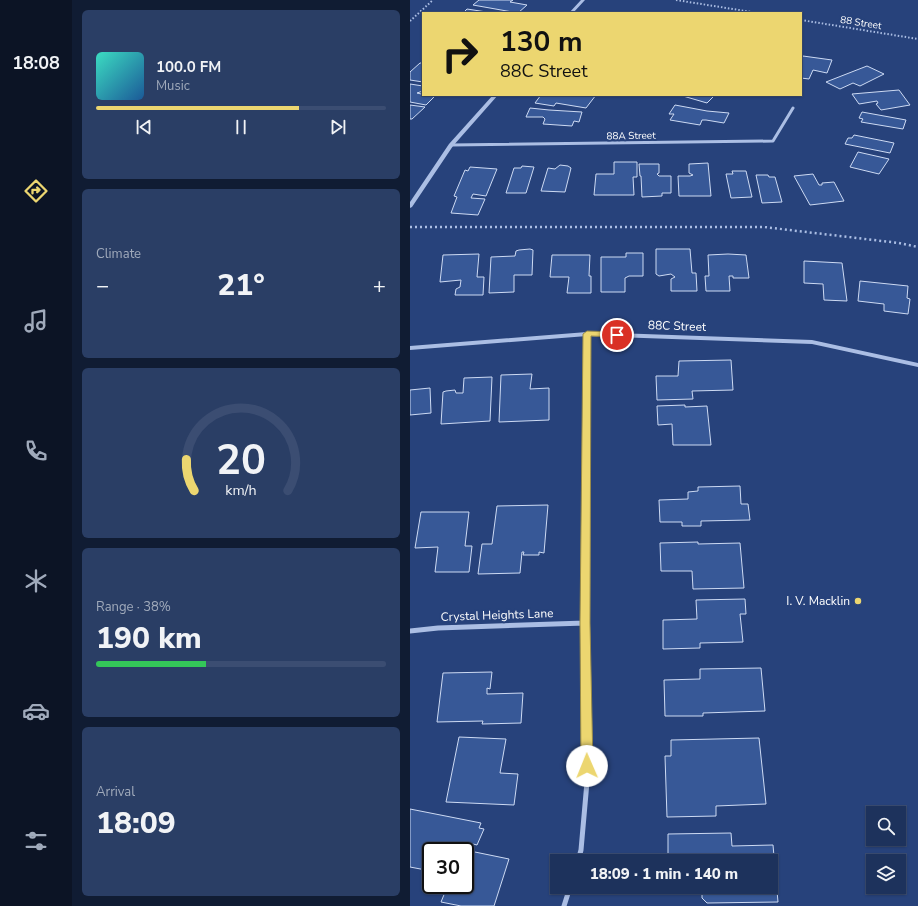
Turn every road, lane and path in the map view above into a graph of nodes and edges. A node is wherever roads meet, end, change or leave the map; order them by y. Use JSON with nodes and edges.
{"nodes":[{"id":1,"x":433,"y":0,"type":"edge"},
{"id":2,"x":583,"y":0,"type":"edge"},
{"id":3,"x":676,"y":0,"type":"edge"},
{"id":4,"x":573,"y":12,"type":"edge"},
{"id":5,"x":752,"y":12,"type":"edge"},
{"id":6,"x":802,"y":20,"type":"edge"},
{"id":7,"x":410,"y":21,"type":"edge"},
{"id":8,"x":918,"y":39,"type":"edge"},
{"id":9,"x":495,"y":96,"type":"edge"},
{"id":10,"x":793,"y":108,"type":"dead end"},
{"id":11,"x":450,"y":145,"type":"junction"},
{"id":12,"x":410,"y":206,"type":"edge"},
{"id":13,"x":410,"y":227,"type":"edge"},
{"id":14,"x":918,"y":247,"type":"edge"},
{"id":15,"x":587,"y":334,"type":"junction"},
{"id":16,"x":410,"y":348,"type":"edge"},
{"id":17,"x":918,"y":365,"type":"edge"},
{"id":18,"x":585,"y":623,"type":"junction"},
{"id":19,"x":410,"y":631,"type":"edge"},
{"id":20,"x":580,"y":854,"type":"edge"},
{"id":21,"x":568,"y":894,"type":"edge"},
{"id":22,"x":564,"y":906,"type":"edge"}],
"edges":[{"from":1,"to":7,"type":"path"},
{"from":2,"to":4,"type":"street"},
{"from":3,"to":5,"type":"path"},
{"from":6,"to":8,"type":"path","name":"88 Street"},
{"from":9,"to":11,"type":"street"},
{"from":10,"to":11,"type":"street","name":"88A Street"},
{"from":11,"to":12,"type":"street"},
{"from":13,"to":14,"type":"path"},
{"from":15,"to":16,"type":"street","name":"88C Street"},
{"from":15,"to":17,"type":"street","name":"88C Street"},
{"from":15,"to":18,"type":"street"},
{"from":18,"to":19,"type":"street","name":"Crystal Heights Lane"},
{"from":18,"to":20,"type":"street"},
{"from":21,"to":22,"type":"street"}]}
